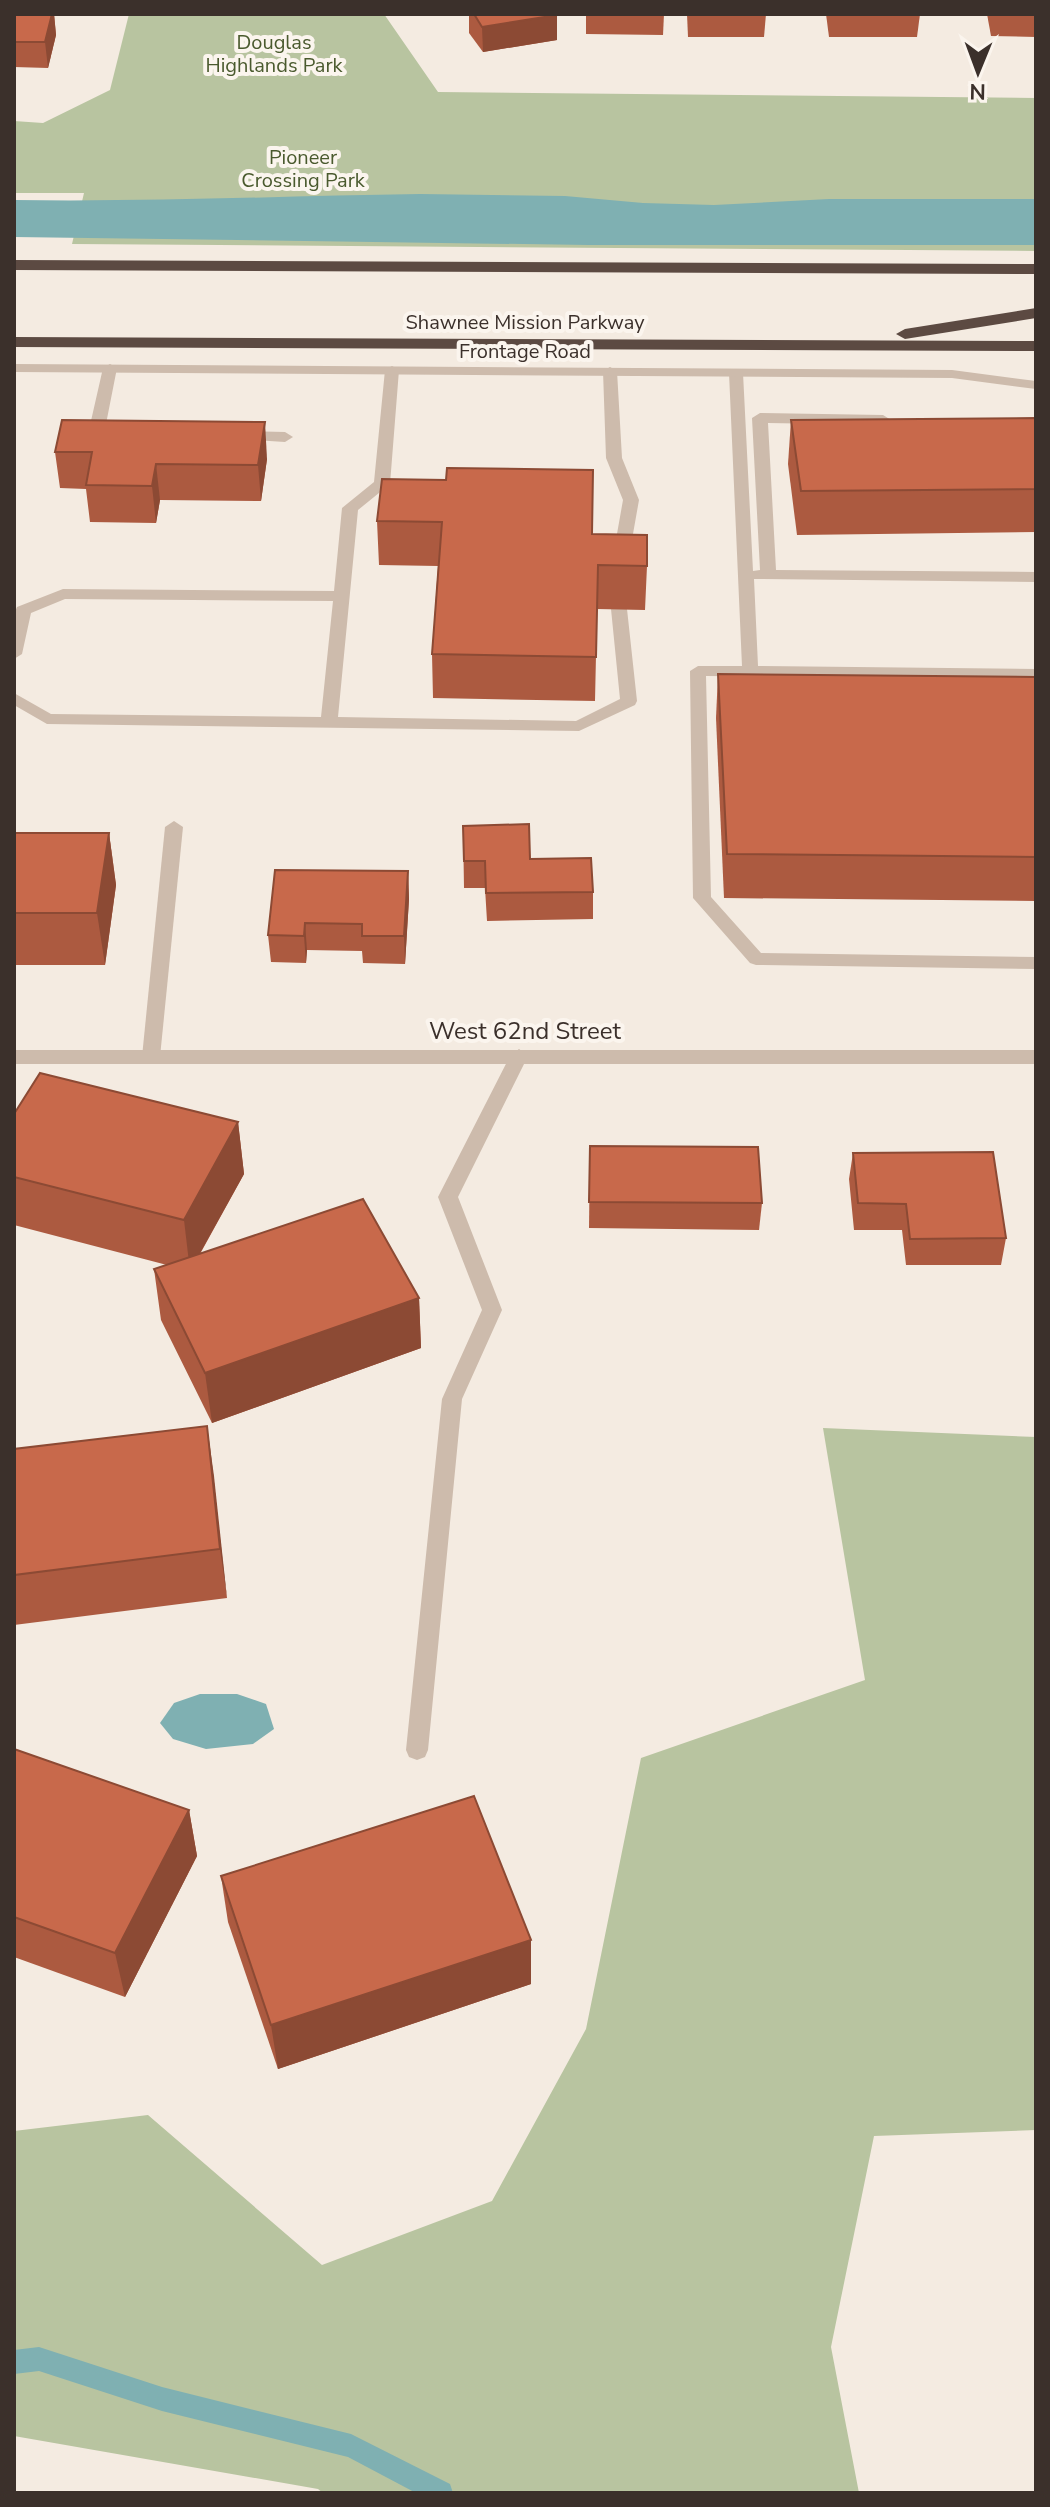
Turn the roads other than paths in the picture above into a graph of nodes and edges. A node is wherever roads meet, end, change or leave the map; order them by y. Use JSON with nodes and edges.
{"nodes":[{"id":1,"x":14,"y":265,"type":"edge"},
{"id":2,"x":1036,"y":269,"type":"edge"},
{"id":3,"x":1036,"y":313,"type":"edge"},
{"id":4,"x":14,"y":342,"type":"edge"},
{"id":5,"x":832,"y":345,"type":"junction"},
{"id":6,"x":1036,"y":346,"type":"edge"},
{"id":7,"x":14,"y":368,"type":"edge"},
{"id":8,"x":110,"y":368,"type":"junction"},
{"id":9,"x":392,"y":370,"type":"junction"},
{"id":10,"x":610,"y":371,"type":"junction"},
{"id":11,"x":736,"y":373,"type":"junction"},
{"id":12,"x":1036,"y":385,"type":"edge"},
{"id":13,"x":896,"y":420,"type":"edge"},
{"id":14,"x":128,"y":435,"type":"edge"},
{"id":15,"x":222,"y":436,"type":"edge"},
{"id":16,"x":285,"y":437,"type":"dead end"},
{"id":17,"x":745,"y":574,"type":"junction"},
{"id":18,"x":768,"y":575,"type":"junction"},
{"id":19,"x":1036,"y":577,"type":"edge"},
{"id":20,"x":619,"y":578,"type":"edge"},
{"id":21,"x":342,"y":596,"type":"junction"},
{"id":22,"x":619,"y":609,"type":"edge"},
{"id":23,"x":14,"y":654,"type":"edge"},
{"id":24,"x":750,"y":671,"type":"junction"},
{"id":25,"x":1036,"y":674,"type":"edge"},
{"id":26,"x":14,"y":698,"type":"edge"},
{"id":27,"x":329,"y":722,"type":"junction"},
{"id":28,"x":174,"y":827,"type":"dead end"},
{"id":29,"x":1036,"y":963,"type":"edge"},
{"id":30,"x":519,"y":1056,"type":"junction"},
{"id":31,"x":14,"y":1057,"type":"edge"},
{"id":32,"x":151,"y":1057,"type":"junction"},
{"id":33,"x":1036,"y":1057,"type":"edge"},
{"id":34,"x":417,"y":1750,"type":"dead end"}],
"edges":[{"from":1,"to":2,"type":"highway"},
{"from":3,"to":5,"type":"highway"},
{"from":4,"to":5,"type":"highway","name":"Shawnee Mission Parkway"},
{"from":5,"to":6,"type":"highway","name":"Shawnee Mission Parkway"},
{"from":7,"to":8,"type":"street","name":"Frontage Road"},
{"from":8,"to":9,"type":"street","name":"Frontage Road"},
{"from":8,"to":14,"type":"street"},
{"from":9,"to":10,"type":"street","name":"Frontage Road"},
{"from":9,"to":21,"type":"street"},
{"from":10,"to":11,"type":"street","name":"Frontage Road"},
{"from":10,"to":20,"type":"street"},
{"from":11,"to":12,"type":"street","name":"Frontage Road"},
{"from":11,"to":17,"type":"street"},
{"from":13,"to":18,"type":"street"},
{"from":15,"to":16,"type":"street"},
{"from":17,"to":18,"type":"street"},
{"from":17,"to":24,"type":"street"},
{"from":18,"to":19,"type":"street"},
{"from":21,"to":23,"type":"street"},
{"from":21,"to":27,"type":"street"},
{"from":22,"to":27,"type":"street"},
{"from":24,"to":25,"type":"street"},
{"from":24,"to":29,"type":"street"},
{"from":26,"to":27,"type":"street"},
{"from":28,"to":32,"type":"street"},
{"from":30,"to":32,"type":"street","name":"West 62nd Street"},
{"from":30,"to":33,"type":"street","name":"West 62nd Street"},
{"from":30,"to":34,"type":"street"},
{"from":31,"to":32,"type":"street","name":"West 62nd Street"}]}
